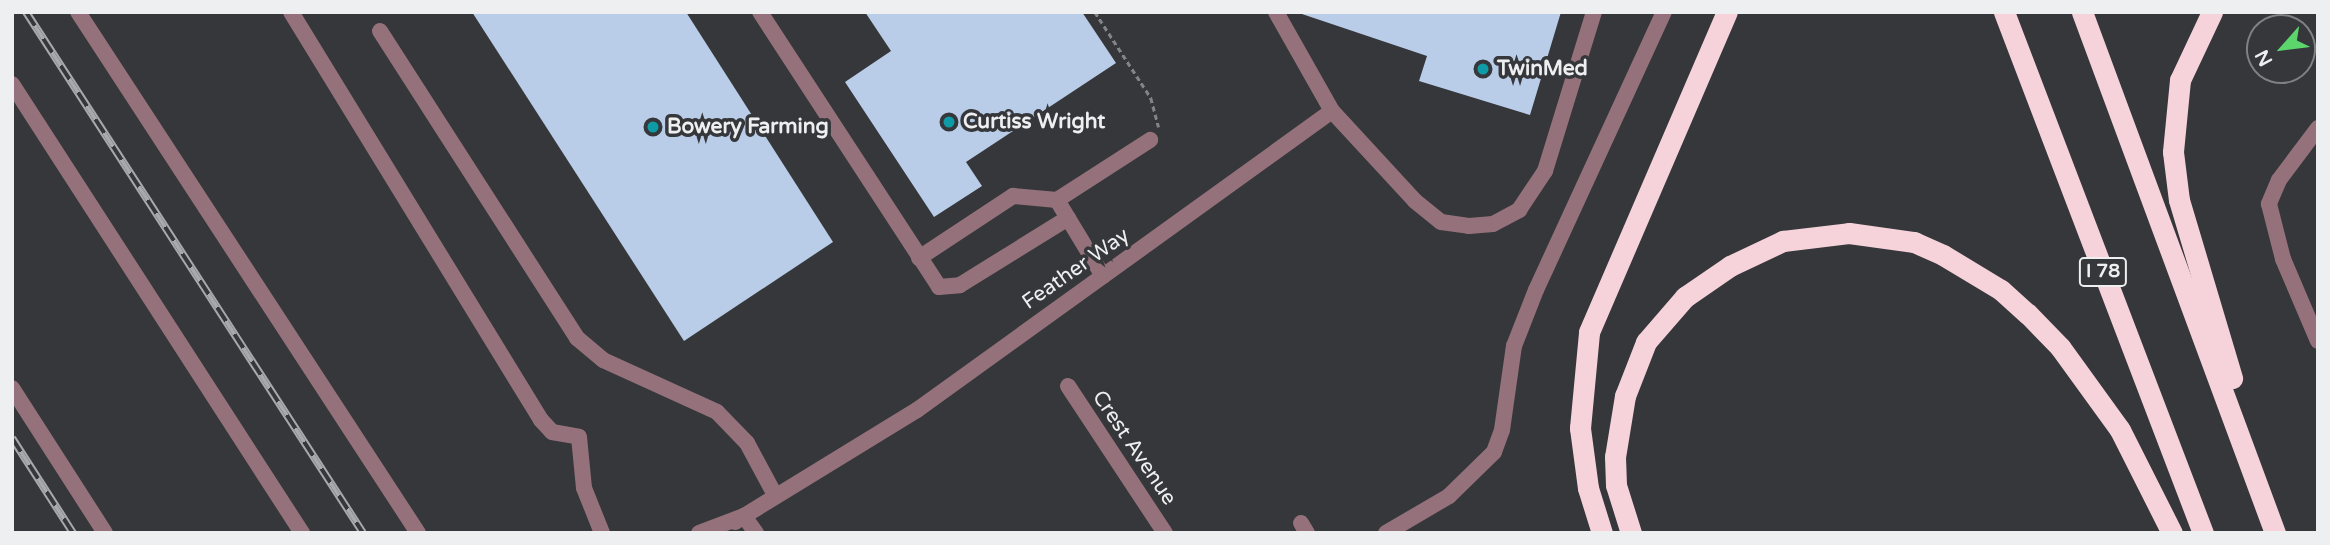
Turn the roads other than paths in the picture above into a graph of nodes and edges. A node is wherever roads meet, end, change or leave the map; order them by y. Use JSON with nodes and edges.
{"nodes":[{"id":1,"x":78,"y":12,"type":"edge"},
{"id":2,"x":291,"y":12,"type":"edge"},
{"id":3,"x":760,"y":12,"type":"edge"},
{"id":4,"x":1276,"y":12,"type":"edge"},
{"id":5,"x":1594,"y":12,"type":"edge"},
{"id":6,"x":1664,"y":12,"type":"edge"},
{"id":7,"x":1727,"y":12,"type":"edge"},
{"id":8,"x":2004,"y":12,"type":"edge"},
{"id":9,"x":2082,"y":12,"type":"edge"},
{"id":10,"x":2212,"y":12,"type":"edge"},
{"id":11,"x":380,"y":31,"type":"dead end"},
{"id":12,"x":12,"y":84,"type":"edge"},
{"id":13,"x":1332,"y":111,"type":"junction"},
{"id":14,"x":2318,"y":128,"type":"edge"},
{"id":15,"x":1150,"y":140,"type":"road end"},
{"id":16,"x":1057,"y":200,"type":"junction"},
{"id":17,"x":1068,"y":218,"type":"junction"},
{"id":18,"x":919,"y":258,"type":"junction"},
{"id":19,"x":1103,"y":276,"type":"junction"},
{"id":20,"x":2318,"y":341,"type":"edge"},
{"id":21,"x":1068,"y":386,"type":"dead end"},
{"id":22,"x":12,"y":388,"type":"edge"},
{"id":23,"x":775,"y":495,"type":"junction"},
{"id":24,"x":744,"y":516,"type":"junction"},
{"id":25,"x":105,"y":533,"type":"edge"},
{"id":26,"x":302,"y":533,"type":"edge"},
{"id":27,"x":418,"y":533,"type":"edge"},
{"id":28,"x":602,"y":533,"type":"edge"},
{"id":29,"x":699,"y":533,"type":"edge"},
{"id":30,"x":719,"y":533,"type":"edge"},
{"id":31,"x":757,"y":533,"type":"edge"},
{"id":32,"x":1165,"y":533,"type":"edge"},
{"id":33,"x":1386,"y":533,"type":"edge"},
{"id":34,"x":1602,"y":533,"type":"edge"},
{"id":35,"x":1631,"y":533,"type":"edge"},
{"id":36,"x":2172,"y":533,"type":"edge"},
{"id":37,"x":2203,"y":533,"type":"edge"},
{"id":38,"x":2274,"y":533,"type":"edge"},
{"id":39,"x":2283,"y":533,"type":"edge"}],
"edges":[{"from":1,"to":27,"type":"street"},
{"from":2,"to":28,"type":"street"},
{"from":3,"to":18,"type":"street"},
{"from":4,"to":13,"type":"street"},
{"from":5,"to":13,"type":"street"},
{"from":6,"to":33,"type":"street"},
{"from":7,"to":34,"type":"highway"},
{"from":8,"to":37,"type":"highway","number":"I 78"},
{"from":9,"to":38,"type":"highway"},
{"from":10,"to":39,"type":"highway"},
{"from":11,"to":23,"type":"street"},
{"from":12,"to":26,"type":"street"},
{"from":13,"to":19,"type":"street","name":"Feather Way"},
{"from":14,"to":20,"type":"street"},
{"from":15,"to":16,"type":"street"},
{"from":16,"to":17,"type":"street"},
{"from":16,"to":18,"type":"street"},
{"from":17,"to":18,"type":"street"},
{"from":17,"to":19,"type":"street"},
{"from":19,"to":23,"type":"street","name":"Feather Way"},
{"from":21,"to":32,"type":"street","name":"Crest Avenue"},
{"from":22,"to":25,"type":"street"},
{"from":23,"to":24,"type":"street","name":"Feather Way"},
{"from":24,"to":29,"type":"street","name":"Feather Way"},
{"from":24,"to":30,"type":"street","name":"Feather Way"},
{"from":24,"to":31,"type":"street"},
{"from":35,"to":36,"type":"highway"}]}
